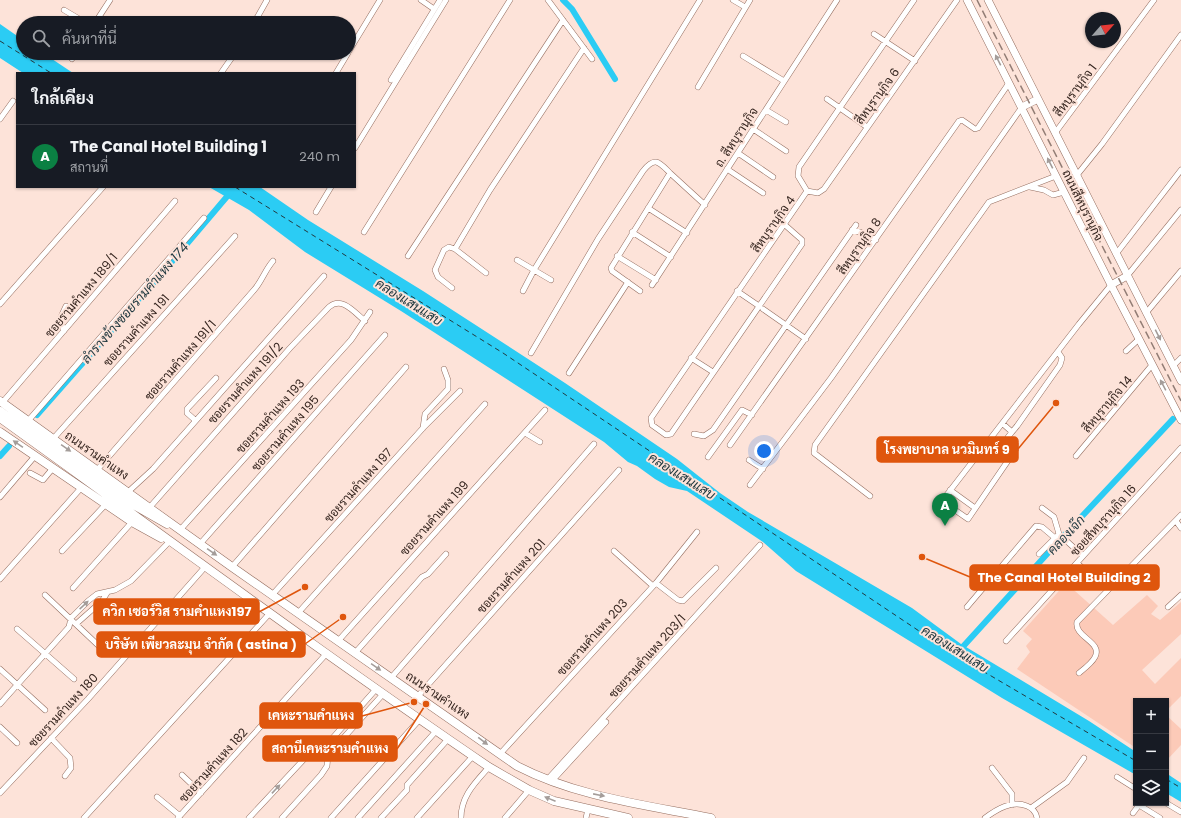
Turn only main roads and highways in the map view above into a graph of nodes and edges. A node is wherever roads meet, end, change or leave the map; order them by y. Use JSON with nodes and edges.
{"nodes":[{"id":1,"x":967,"y":0,"type":"edge"},
{"id":2,"x":988,"y":0,"type":"edge"},
{"id":3,"x":1038,"y":99,"type":"junction"},
{"id":4,"x":1022,"y":107,"type":"junction"},
{"id":5,"x":1127,"y":276,"type":"junction"},
{"id":6,"x":1111,"y":285,"type":"junction"},
{"id":7,"x":1181,"y":381,"type":"edge"},
{"id":8,"x":1,"y":402,"type":"edge"},
{"id":9,"x":0,"y":411,"type":"edge"},
{"id":10,"x":0,"y":418,"type":"edge"},
{"id":11,"x":1181,"y":420,"type":"edge"},
{"id":12,"x":0,"y":432,"type":"edge"},
{"id":13,"x":180,"y":530,"type":"junction"},
{"id":14,"x":170,"y":542,"type":"junction"},
{"id":15,"x":587,"y":814,"type":"edge"},
{"id":16,"x":628,"y":818,"type":"edge"},
{"id":17,"x":711,"y":818,"type":"edge"}],
"edges":[{"from":4,"to":1,"type":"main road","name":"ถนนสีหบุรานุกิจ","one_way":true},
{"from":2,"to":3,"type":"main road","name":"ถนนสีหบุรานุกิจ"},
{"from":3,"to":4,"type":"main road"},
{"from":3,"to":5,"type":"main road","name":"ถนนสีหบุรานุกิจ"},
{"from":6,"to":4,"type":"main road","name":"ถนนสีหบุรานุกิจ","one_way":true},
{"from":5,"to":6,"type":"main road"},
{"from":5,"to":7,"type":"main road","name":"ถนนสีหบุรานุกิจ","one_way":true},
{"from":11,"to":6,"type":"main road","name":"ถนนสีหบุรานุกิจ","one_way":true},
{"from":8,"to":13,"type":"main road","name":"ถนนรามคำแหง","one_way":true},
{"from":9,"to":13,"type":"main road","name":"ถนนรามคำแหง"},
{"from":10,"to":14,"type":"main road"},
{"from":14,"to":12,"type":"main road","one_way":true},
{"from":13,"to":17,"type":"main road","name":"ถนนรามคำแหง","one_way":true},
{"from":15,"to":14,"type":"main road","one_way":true},
{"from":15,"to":16,"type":"main road"}]}
